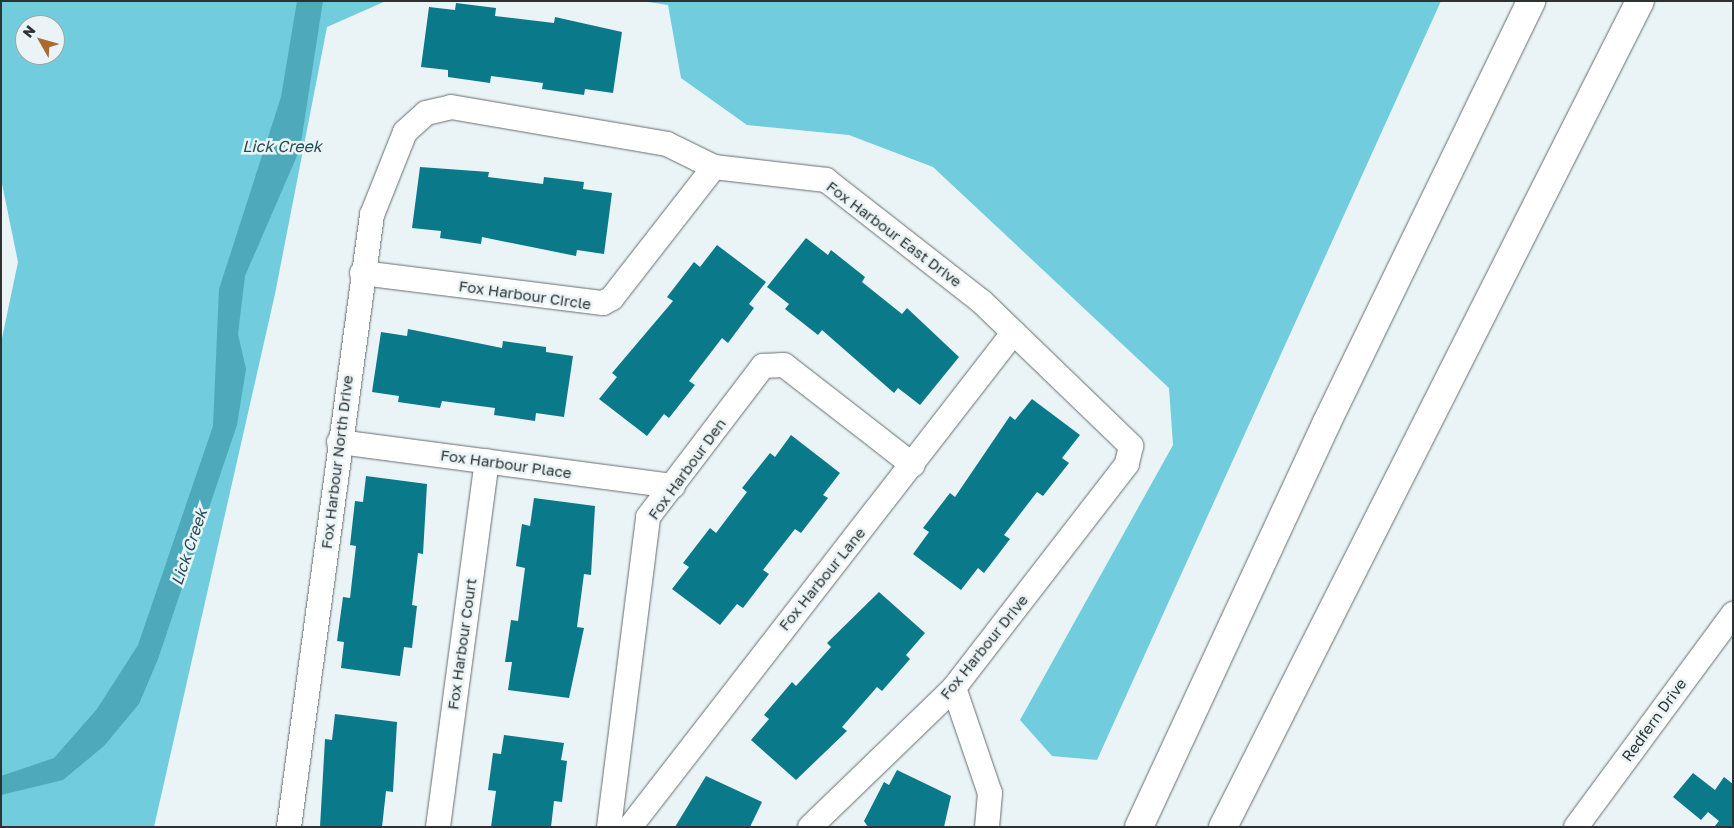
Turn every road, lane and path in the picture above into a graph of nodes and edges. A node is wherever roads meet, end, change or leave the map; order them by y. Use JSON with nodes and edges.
{"nodes":[{"id":1,"x":1522,"y":1,"type":"edge"},
{"id":2,"x":1531,"y":1,"type":"edge"},
{"id":3,"x":1640,"y":1,"type":"edge"},
{"id":4,"x":1502,"y":56,"type":"junction"},
{"id":5,"x":426,"y":113,"type":"joint"},
{"id":6,"x":714,"y":168,"type":"junction"},
{"id":7,"x":362,"y":272,"type":"junction"},
{"id":8,"x":1014,"y":332,"type":"junction"},
{"id":9,"x":339,"y":442,"type":"junction"},
{"id":10,"x":1132,"y":446,"type":"joint"},
{"id":11,"x":487,"y":461,"type":"junction"},
{"id":12,"x":913,"y":465,"type":"junction"},
{"id":13,"x":673,"y":486,"type":"junction"},
{"id":14,"x":1733,"y":614,"type":"edge"},
{"id":15,"x":954,"y":688,"type":"junction"},
{"id":16,"x":289,"y":827,"type":"edge"},
{"id":17,"x":438,"y":827,"type":"edge"},
{"id":18,"x":609,"y":827,"type":"edge"},
{"id":19,"x":630,"y":827,"type":"edge"},
{"id":20,"x":810,"y":827,"type":"edge"},
{"id":21,"x":988,"y":827,"type":"edge"},
{"id":22,"x":1139,"y":827,"type":"edge"},
{"id":23,"x":1223,"y":827,"type":"edge"},
{"id":24,"x":1576,"y":827,"type":"edge"}],
"edges":[{"from":1,"to":4,"type":"highway"},
{"from":2,"to":4,"type":"highway"},
{"from":3,"to":23,"type":"highway"},
{"from":4,"to":22,"type":"highway"},
{"from":5,"to":6,"type":"street","name":"Fox Harbour East Drive"},
{"from":5,"to":7,"type":"street","name":"Fox Harbour North Drive"},
{"from":6,"to":7,"type":"street","name":"Fox Harbour Circle"},
{"from":6,"to":8,"type":"street","name":"Fox Harbour East Drive"},
{"from":7,"to":9,"type":"street","name":"Fox Harbour North Drive"},
{"from":8,"to":10,"type":"street","name":"Fox Harbour East Drive"},
{"from":8,"to":12,"type":"street","name":"Fox Harbour Lane"},
{"from":9,"to":11,"type":"street","name":"Fox Harbour Place"},
{"from":9,"to":16,"type":"street","name":"Fox Harbour North Drive"},
{"from":10,"to":15,"type":"street","name":"Fox Harbour Drive"},
{"from":11,"to":13,"type":"street","name":"Fox Harbour Place"},
{"from":11,"to":17,"type":"street","name":"Fox Harbour Court"},
{"from":12,"to":13,"type":"street","name":"Fox Harbour Den"},
{"from":12,"to":19,"type":"street","name":"Fox Harbour Lane"},
{"from":13,"to":18,"type":"street","name":"Fox Harbour Den"},
{"from":14,"to":24,"type":"street","name":"Redfern Drive"},
{"from":15,"to":20,"type":"street","name":"Fox Harbour Drive"},
{"from":15,"to":21,"type":"street"}]}
